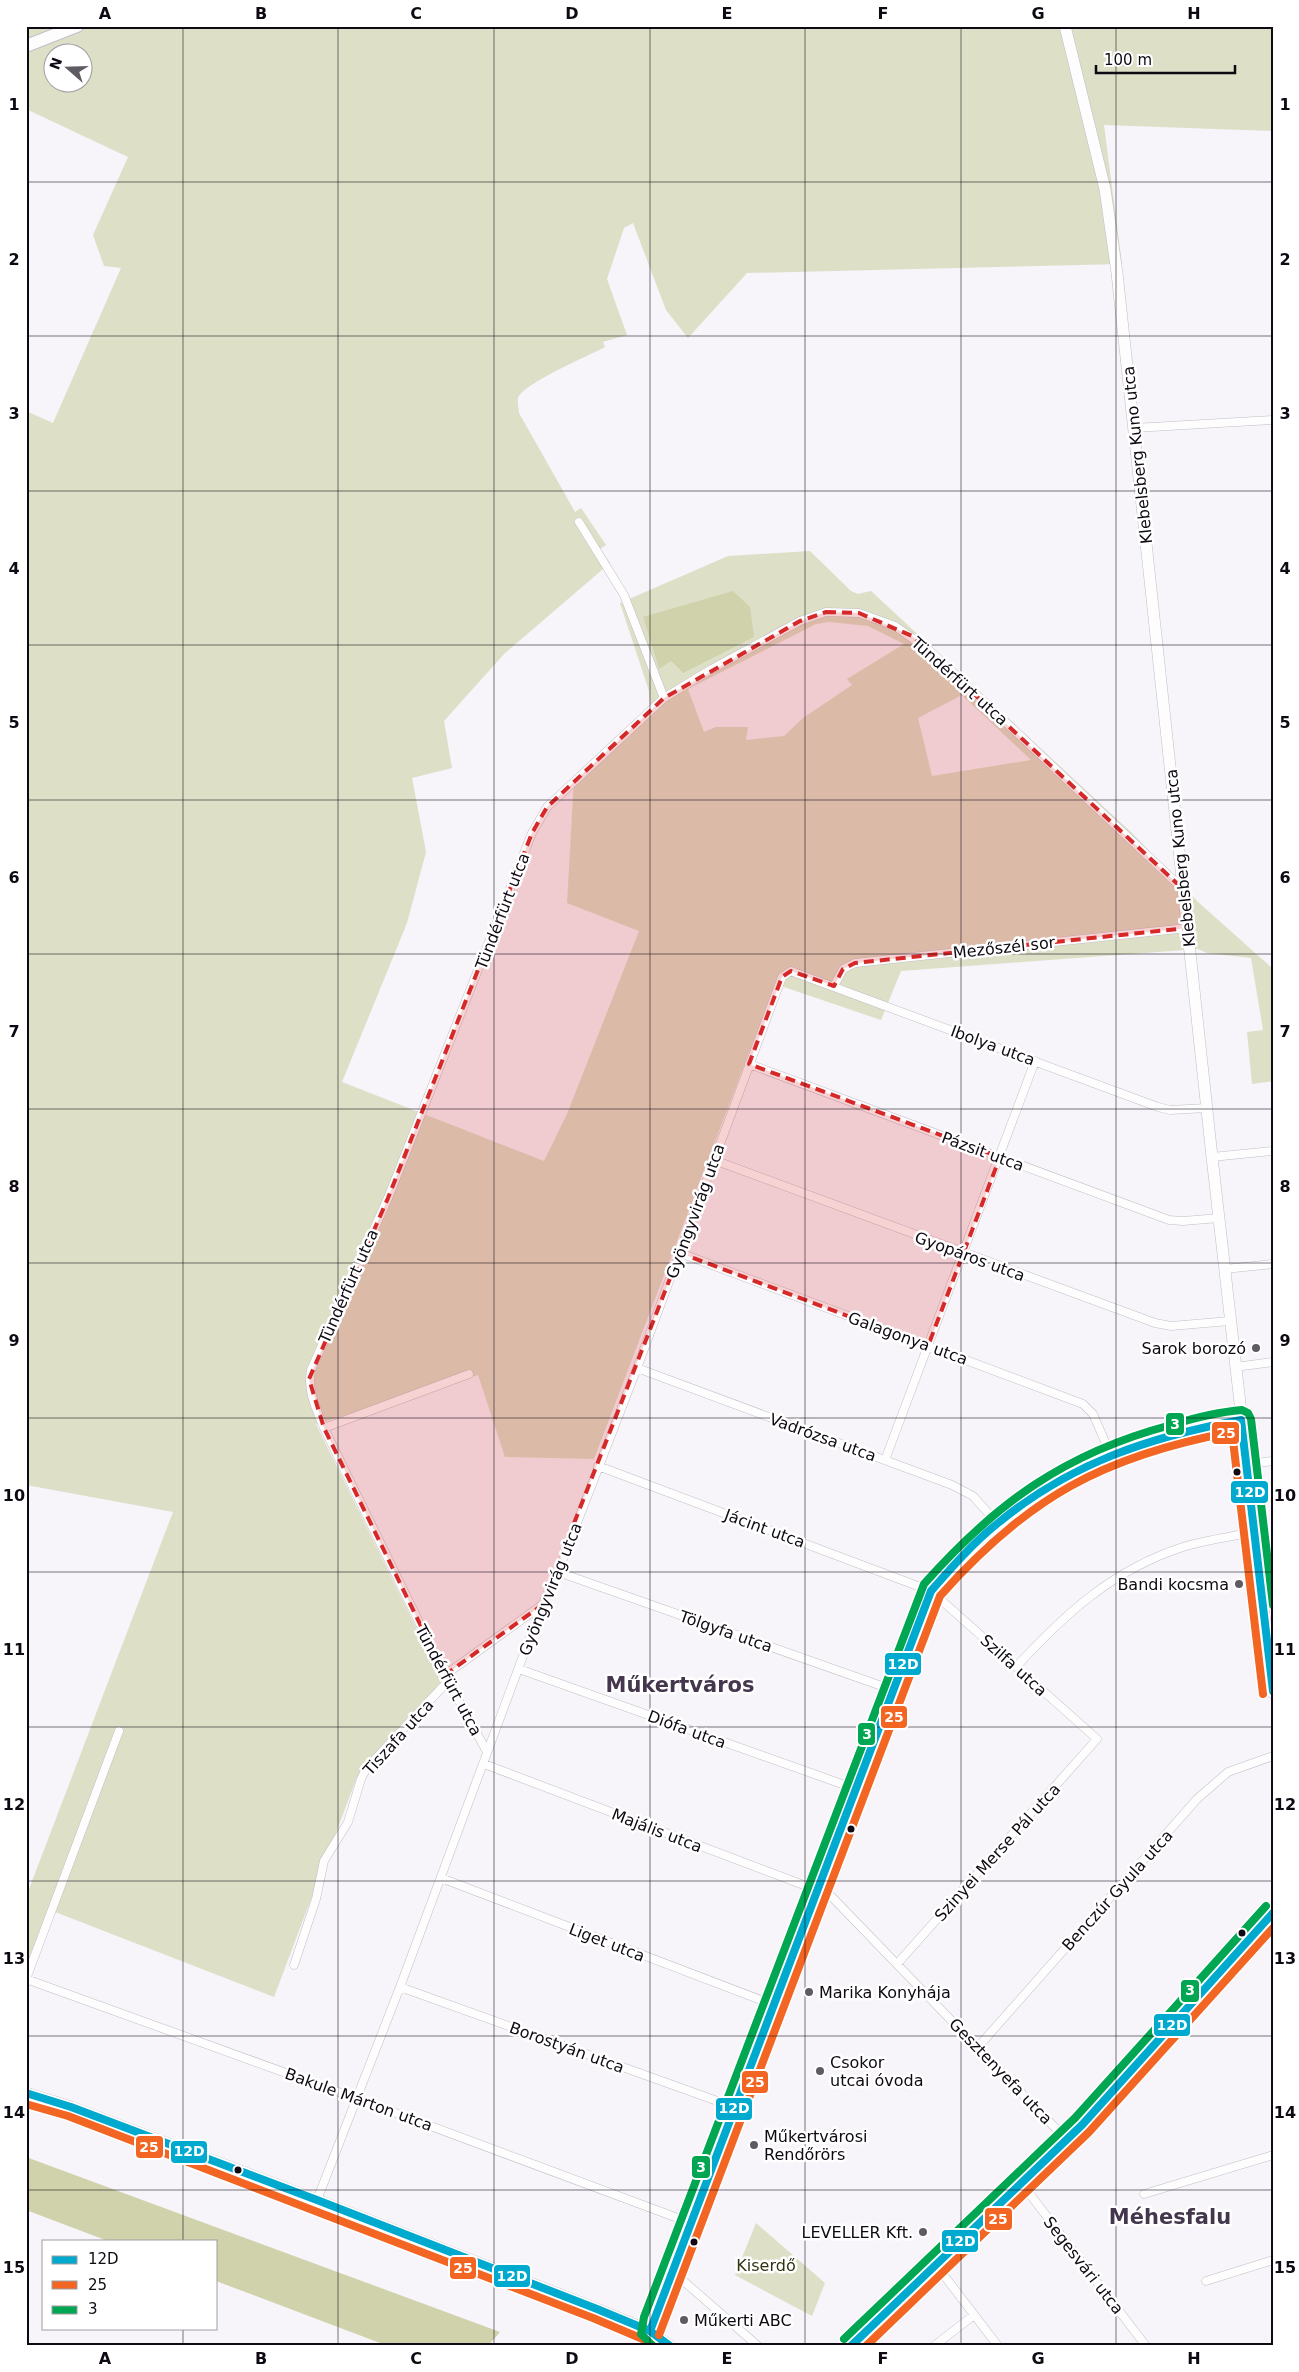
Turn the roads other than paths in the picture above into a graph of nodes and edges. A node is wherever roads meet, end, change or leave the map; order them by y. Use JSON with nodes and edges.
{"nodes":[{"id":1,"x":76,"y":26,"type":"edge"},
{"id":2,"x":1065,"y":26,"type":"edge"},
{"id":3,"x":49,"y":37,"type":"junction"},
{"id":4,"x":26,"y":39,"type":"edge"},
{"id":5,"x":26,"y":46,"type":"edge"},
{"id":6,"x":1273,"y":420,"type":"edge"},
{"id":7,"x":1134,"y":428,"type":"junction"},
{"id":8,"x":578,"y":522,"type":"dead end"},
{"id":9,"x":664,"y":698,"type":"junction"},
{"id":10,"x":1184,"y":890,"type":"junction"},
{"id":11,"x":1187,"y":928,"type":"junction"},
{"id":12,"x":782,"y":976,"type":"joint"},
{"id":13,"x":834,"y":986,"type":"junction"},
{"id":14,"x":1036,"y":1061,"type":"junction"},
{"id":15,"x":749,"y":1064,"type":"junction"},
{"id":16,"x":1207,"y":1108,"type":"junction"},
{"id":17,"x":1273,"y":1150,"type":"edge"},
{"id":18,"x":1000,"y":1157,"type":"junction"},
{"id":19,"x":1212,"y":1157,"type":"junction"},
{"id":20,"x":714,"y":1160,"type":"junction"},
{"id":21,"x":1219,"y":1218,"type":"junction"},
{"id":22,"x":680,"y":1253,"type":"junction"},
{"id":23,"x":962,"y":1254,"type":"junction"},
{"id":24,"x":1273,"y":1264,"type":"edge"},
{"id":25,"x":1226,"y":1269,"type":"junction"},
{"id":26,"x":1230,"y":1320,"type":"junction"},
{"id":27,"x":928,"y":1346,"type":"junction"},
{"id":28,"x":1273,"y":1362,"type":"edge"},
{"id":29,"x":1235,"y":1367,"type":"junction"},
{"id":30,"x":637,"y":1368,"type":"junction"},
{"id":31,"x":469,"y":1374,"type":"dead end"},
{"id":32,"x":1241,"y":1420,"type":"junction"},
{"id":33,"x":324,"y":1428,"type":"junction"},
{"id":34,"x":1110,"y":1453,"type":"junction"},
{"id":35,"x":885,"y":1460,"type":"junction"},
{"id":36,"x":1273,"y":1461,"type":"edge"},
{"id":37,"x":1247,"y":1464,"type":"junction"},
{"id":38,"x":598,"y":1466,"type":"junction"},
{"id":39,"x":997,"y":1522,"type":"junction"},
{"id":40,"x":1254,"y":1532,"type":"junction"},
{"id":41,"x":1273,"y":1562,"type":"edge"},
{"id":42,"x":1258,"y":1563,"type":"junction"},
{"id":43,"x":558,"y":1572,"type":"junction"},
{"id":44,"x":931,"y":1591,"type":"junction"},
{"id":45,"x":542,"y":1605,"type":"junction"},
{"id":46,"x":1016,"y":1667,"type":"junction"},
{"id":47,"x":519,"y":1669,"type":"junction"},
{"id":48,"x":446,"y":1678,"type":"junction"},
{"id":49,"x":894,"y":1690,"type":"junction"},
{"id":50,"x":1273,"y":1694,"type":"edge"},
{"id":51,"x":119,"y":1731,"type":"dead end"},
{"id":52,"x":1096,"y":1739,"type":"joint"},
{"id":53,"x":487,"y":1752,"type":"junction"},
{"id":54,"x":1273,"y":1756,"type":"edge"},
{"id":55,"x":484,"y":1764,"type":"junction"},
{"id":56,"x":856,"y":1789,"type":"junction"},
{"id":57,"x":441,"y":1878,"type":"junction"},
{"id":58,"x":818,"y":1890,"type":"junction"},
{"id":59,"x":830,"y":1895,"type":"joint"},
{"id":60,"x":1273,"y":1914,"type":"edge"},
{"id":61,"x":897,"y":1964,"type":"junction"},
{"id":62,"x":294,"y":1965,"type":"dead end"},
{"id":63,"x":26,"y":1979,"type":"edge"},
{"id":64,"x":400,"y":1987,"type":"junction"},
{"id":65,"x":774,"y":2005,"type":"junction"},
{"id":66,"x":978,"y":2047,"type":"junction"},
{"id":67,"x":26,"y":2093,"type":"edge"},
{"id":68,"x":358,"y":2098,"type":"junction"},
{"id":69,"x":734,"y":2107,"type":"junction"},
{"id":70,"x":1067,"y":2140,"type":"junction"},
{"id":71,"x":1273,"y":2155,"type":"edge"},
{"id":72,"x":1022,"y":2184,"type":"junction"},
{"id":73,"x":1144,"y":2194,"type":"dead end"},
{"id":74,"x":317,"y":2200,"type":"junction"},
{"id":75,"x":690,"y":2223,"type":"junction"},
{"id":76,"x":1273,"y":2260,"type":"edge"},
{"id":77,"x":936,"y":2265,"type":"junction"},
{"id":78,"x":672,"y":2271,"type":"junction"},
{"id":79,"x":1206,"y":2281,"type":"dead end"},
{"id":80,"x":974,"y":2315,"type":"junction"},
{"id":81,"x":650,"y":2332,"type":"junction"},
{"id":82,"x":640,"y":2346,"type":"edge"},
{"id":83,"x":670,"y":2346,"type":"edge"},
{"id":84,"x":758,"y":2346,"type":"edge"},
{"id":85,"x":851,"y":2346,"type":"edge"},
{"id":86,"x":934,"y":2346,"type":"edge"},
{"id":87,"x":998,"y":2346,"type":"edge"},
{"id":88,"x":1146,"y":2346,"type":"edge"}],
"edges":[{"from":1,"to":3,"type":"main road"},
{"from":2,"to":7,"type":"street","name":"Klebelsberg Kuno utca"},
{"from":3,"to":4,"type":"main road"},
{"from":3,"to":5,"type":"main road"},
{"from":6,"to":7,"type":"street"},
{"from":7,"to":10,"type":"street","name":"Klebelsberg Kuno utca"},
{"from":8,"to":9,"type":"street"},
{"from":9,"to":10,"type":"street","name":"Tündérfürt utca"},
{"from":9,"to":33,"type":"street","name":"Tündérfürt utca"},
{"from":10,"to":11,"type":"street","name":"Klebelsberg Kuno utca"},
{"from":11,"to":13,"type":"street","name":"Mezőszél sor"},
{"from":11,"to":16,"type":"street","name":"Klebelsberg Kuno utca"},
{"from":12,"to":13,"type":"street","name":"Ibolya utca"},
{"from":12,"to":15,"type":"street","name":"Gyöngyvirág utca"},
{"from":13,"to":14,"type":"street","name":"Ibolya utca"},
{"from":14,"to":16,"type":"street","name":"Ibolya utca"},
{"from":14,"to":18,"type":"street"},
{"from":15,"to":18,"type":"street","name":"Pázsit utca"},
{"from":15,"to":20,"type":"street","name":"Gyöngyvirág utca"},
{"from":16,"to":19,"type":"street","name":"Klebelsberg Kuno utca"},
{"from":17,"to":19,"type":"street"},
{"from":18,"to":21,"type":"street","name":"Pázsit utca"},
{"from":18,"to":23,"type":"street"},
{"from":19,"to":21,"type":"street","name":"Klebelsberg Kuno utca"},
{"from":20,"to":22,"type":"street","name":"Gyöngyvirág utca"},
{"from":20,"to":23,"type":"street","name":"Gyopáros utca"},
{"from":21,"to":25,"type":"street","name":"Klebelsberg Kuno utca"},
{"from":22,"to":27,"type":"street","name":"Galagonya utca"},
{"from":22,"to":30,"type":"street","name":"Gyöngyvirág utca"},
{"from":23,"to":26,"type":"street","name":"Gyopáros utca"},
{"from":23,"to":27,"type":"street"},
{"from":24,"to":25,"type":"street"},
{"from":25,"to":26,"type":"street","name":"Klebelsberg Kuno utca"},
{"from":26,"to":29,"type":"street","name":"Klebelsberg Kuno utca"},
{"from":27,"to":34,"type":"street","name":"Galagonya utca"},
{"from":27,"to":35,"type":"street"},
{"from":28,"to":29,"type":"street"},
{"from":29,"to":32,"type":"street","name":"Klebelsberg Kuno utca"},
{"from":30,"to":35,"type":"street","name":"Vadrózsa utca"},
{"from":30,"to":38,"type":"street","name":"Gyöngyvirág utca"},
{"from":31,"to":33,"type":"street"},
{"from":32,"to":34,"type":"street"},
{"from":32,"to":37,"type":"street","name":"Klebelsberg Kuno utca"},
{"from":33,"to":48,"type":"street","name":"Tündérfürt utca"},
{"from":34,"to":39,"type":"street"},
{"from":35,"to":39,"type":"street","name":"Vadrózsa utca"},
{"from":36,"to":37,"type":"street"},
{"from":37,"to":40,"type":"street","name":"Klebelsberg Kuno utca"},
{"from":38,"to":43,"type":"street","name":"Gyöngyvirág utca"},
{"from":38,"to":44,"type":"street","name":"Jácint utca"},
{"from":39,"to":44,"type":"street"},
{"from":40,"to":42,"type":"street","name":"Klebelsberg Kuno utca"},
{"from":40,"to":46,"type":"street"},
{"from":41,"to":42,"type":"street"},
{"from":42,"to":50,"type":"street","name":"Klebelsberg Kuno utca"},
{"from":43,"to":45,"type":"street","name":"Gyöngyvirág utca"},
{"from":43,"to":49,"type":"street","name":"Tölgyfa utca"},
{"from":44,"to":46,"type":"street","name":"Szilfa utca"},
{"from":44,"to":49,"type":"street"},
{"from":45,"to":47,"type":"street","name":"Gyöngyvirág utca"},
{"from":45,"to":48,"type":"street","name":"Tiszafa utca"},
{"from":46,"to":52,"type":"street","name":"Szilfa utca"},
{"from":47,"to":53,"type":"street","name":"Gyöngyvirág utca"},
{"from":47,"to":56,"type":"street","name":"Diófa utca"},
{"from":48,"to":53,"type":"street","name":"Tündérfürt utca"},
{"from":48,"to":62,"type":"street","name":"Tiszafa utca"},
{"from":49,"to":56,"type":"street"},
{"from":51,"to":63,"type":"street"},
{"from":52,"to":61,"type":"street","name":"Szinyei Merse Pál utca"},
{"from":53,"to":55,"type":"street","name":"Gyöngyvirág utca"},
{"from":54,"to":66,"type":"street","name":"Benczúr Gyula utca"},
{"from":55,"to":57,"type":"street","name":"Gyöngyvirág utca"},
{"from":55,"to":58,"type":"street","name":"Majális utca"},
{"from":56,"to":58,"type":"street"},
{"from":57,"to":64,"type":"street","name":"Gyöngyvirág utca"},
{"from":57,"to":65,"type":"street","name":"Liget utca"},
{"from":58,"to":59,"type":"street","name":"Majális utca"},
{"from":58,"to":65,"type":"street"},
{"from":59,"to":61,"type":"street","name":"Gesztenyefa utca"},
{"from":60,"to":70,"type":"street"},
{"from":61,"to":66,"type":"street","name":"Gesztenyefa utca"},
{"from":63,"to":68,"type":"street","name":"Bakule Márton utca"},
{"from":64,"to":68,"type":"street","name":"Gyöngyvirág utca"},
{"from":64,"to":69,"type":"street","name":"Borostyán utca"},
{"from":65,"to":69,"type":"street"},
{"from":66,"to":70,"type":"street","name":"Gesztenyefa utca"},
{"from":67,"to":74,"type":"street"},
{"from":68,"to":74,"type":"street","name":"Gyöngyvirág utca"},
{"from":68,"to":75,"type":"street","name":"Bakule Márton utca"},
{"from":69,"to":75,"type":"street"},
{"from":70,"to":72,"type":"street"},
{"from":71,"to":73,"type":"street"},
{"from":72,"to":77,"type":"street"},
{"from":72,"to":88,"type":"street","name":"Segesvári utca"},
{"from":74,"to":81,"type":"street"},
{"from":75,"to":78,"type":"street"},
{"from":76,"to":79,"type":"street"},
{"from":77,"to":80,"type":"street"},
{"from":77,"to":85,"type":"street"},
{"from":78,"to":81,"type":"street"},
{"from":78,"to":84,"type":"street"},
{"from":80,"to":86,"type":"street"},
{"from":80,"to":87,"type":"street"},
{"from":81,"to":82,"type":"street"},
{"from":81,"to":83,"type":"street"}]}
